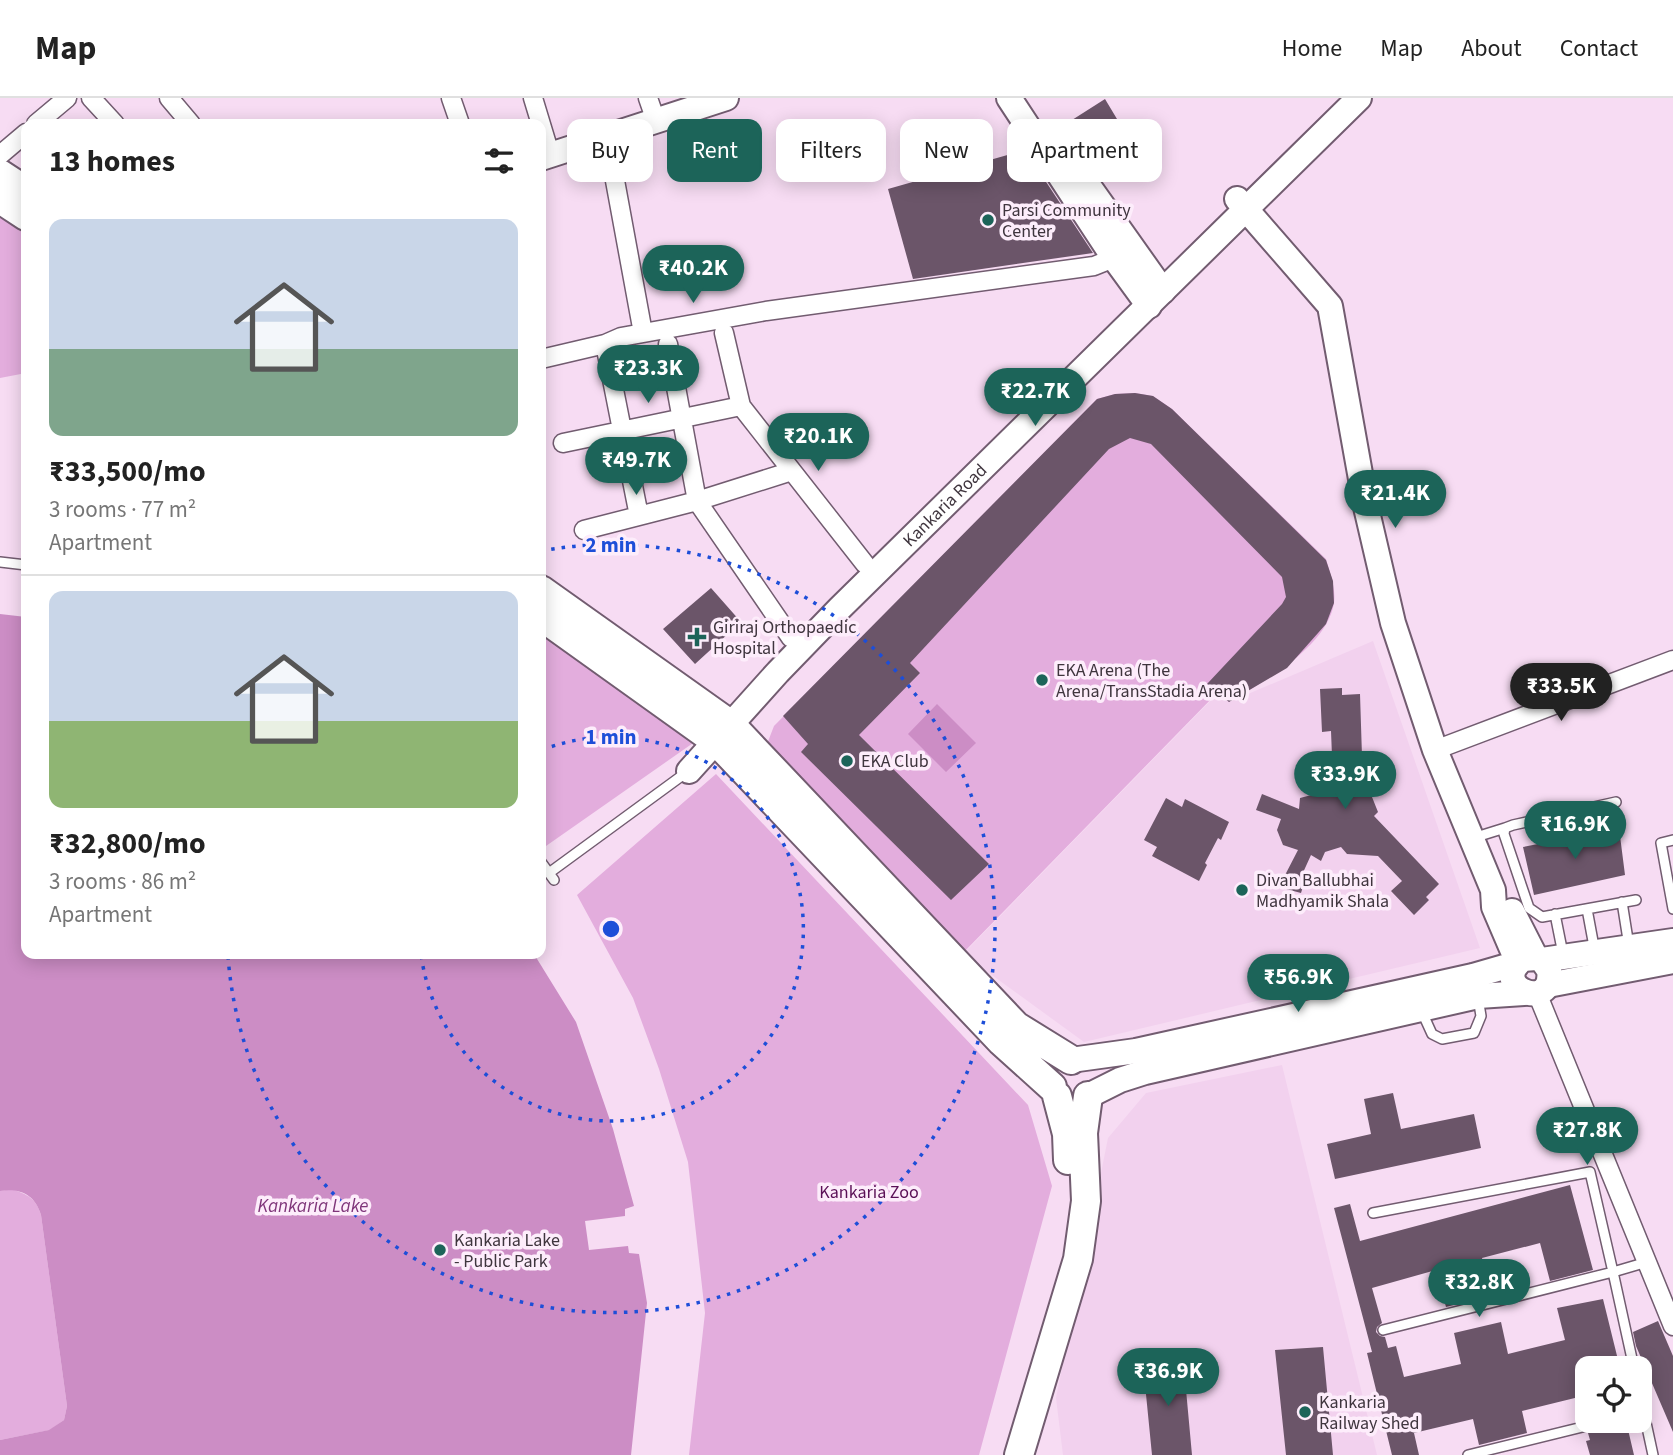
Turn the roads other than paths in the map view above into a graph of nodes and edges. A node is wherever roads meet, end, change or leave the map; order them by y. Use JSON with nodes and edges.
{"nodes":[{"id":1,"x":67,"y":98,"type":"edge"},
{"id":2,"x":91,"y":98,"type":"edge"},
{"id":3,"x":169,"y":98,"type":"edge"},
{"id":4,"x":451,"y":98,"type":"edge"},
{"id":5,"x":533,"y":98,"type":"edge"},
{"id":6,"x":726,"y":98,"type":"edge"},
{"id":7,"x":1009,"y":98,"type":"edge"},
{"id":8,"x":1029,"y":98,"type":"edge"},
{"id":9,"x":1339,"y":98,"type":"edge"},
{"id":10,"x":1359,"y":98,"type":"edge"},
{"id":11,"x":652,"y":110,"type":"edge"},
{"id":12,"x":42,"y":119,"type":"edge"},
{"id":13,"x":110,"y":119,"type":"edge"},
{"id":14,"x":187,"y":119,"type":"edge"},
{"id":15,"x":458,"y":119,"type":"edge"},
{"id":16,"x":538,"y":119,"type":"edge"},
{"id":17,"x":636,"y":119,"type":"edge"},
{"id":18,"x":21,"y":137,"type":"edge"},
{"id":19,"x":567,"y":149,"type":"edge"},
{"id":20,"x":0,"y":155,"type":"edge"},
{"id":21,"x":546,"y":156,"type":"edge"},
{"id":22,"x":0,"y":174,"type":"edge"},
{"id":23,"x":615,"y":182,"type":"edge"},
{"id":24,"x":21,"y":188,"type":"edge"},
{"id":25,"x":0,"y":199,"type":"edge"},
{"id":26,"x":1242,"y":204,"type":"junction"},
{"id":27,"x":21,"y":213,"type":"edge"},
{"id":28,"x":1114,"y":258,"type":"junction"},
{"id":29,"x":1152,"y":292,"type":"junction"},
{"id":30,"x":643,"y":333,"type":"junction"},
{"id":31,"x":724,"y":333,"type":"dead end"},
{"id":32,"x":605,"y":344,"type":"junction"},
{"id":33,"x":668,"y":344,"type":"dead end"},
{"id":34,"x":546,"y":358,"type":"edge"},
{"id":35,"x":741,"y":406,"type":"junction"},
{"id":36,"x":682,"y":418,"type":"junction"},
{"id":37,"x":622,"y":430,"type":"junction"},
{"id":38,"x":563,"y":443,"type":"dead end"},
{"id":39,"x":792,"y":471,"type":"junction"},
{"id":40,"x":697,"y":501,"type":"junction"},
{"id":41,"x":639,"y":516,"type":"junction"},
{"id":42,"x":584,"y":530,"type":"dead end"},
{"id":43,"x":0,"y":562,"type":"edge"},
{"id":44,"x":21,"y":564,"type":"edge"},
{"id":45,"x":865,"y":564,"type":"junction"},
{"id":46,"x":546,"y":594,"type":"edge"},
{"id":47,"x":546,"y":619,"type":"edge"},
{"id":48,"x":791,"y":638,"type":"junction"},
{"id":49,"x":1673,"y":660,"type":"edge"},
{"id":50,"x":718,"y":730,"type":"junction"},
{"id":51,"x":1435,"y":750,"type":"junction"},
{"id":52,"x":688,"y":771,"type":"joint"},
{"id":53,"x":1616,"y":802,"type":"dead end"},
{"id":54,"x":1505,"y":828,"type":"junction"},
{"id":55,"x":1472,"y":838,"type":"junction"},
{"id":56,"x":1673,"y":840,"type":"edge"},
{"id":57,"x":546,"y":869,"type":"edge"},
{"id":58,"x":1670,"y":875,"type":"edge"},
{"id":59,"x":1636,"y":900,"type":"dead end"},
{"id":60,"x":1622,"y":902,"type":"junction"},
{"id":61,"x":1587,"y":909,"type":"junction"},
{"id":62,"x":1673,"y":909,"type":"edge"},
{"id":63,"x":1555,"y":914,"type":"junction"},
{"id":64,"x":1673,"y":941,"type":"edge"},
{"id":65,"x":1630,"y":948,"type":"junction"},
{"id":66,"x":1595,"y":953,"type":"junction"},
{"id":67,"x":1540,"y":959,"type":"junction"},
{"id":68,"x":1673,"y":961,"type":"edge"},
{"id":69,"x":1536,"y":990,"type":"junction"},
{"id":70,"x":1478,"y":996,"type":"junction"},
{"id":71,"x":1421,"y":1009,"type":"junction"},
{"id":72,"x":1071,"y":1060,"type":"junction"},
{"id":73,"x":1054,"y":1092,"type":"junction"},
{"id":74,"x":1088,"y":1096,"type":"junction"},
{"id":75,"x":1373,"y":1213,"type":"dead end"},
{"id":76,"x":1647,"y":1262,"type":"junction"},
{"id":77,"x":1612,"y":1272,"type":"junction"},
{"id":78,"x":1673,"y":1326,"type":"edge"},
{"id":79,"x":1383,"y":1330,"type":"dead end"},
{"id":80,"x":1631,"y":1356,"type":"edge"},
{"id":81,"x":1042,"y":1357,"type":"junction"},
{"id":82,"x":1575,"y":1429,"type":"edge"},
{"id":83,"x":1647,"y":1433,"type":"edge"},
{"id":84,"x":1005,"y":1455,"type":"edge"},
{"id":85,"x":1018,"y":1455,"type":"edge"},
{"id":86,"x":1468,"y":1455,"type":"edge"},
{"id":87,"x":1653,"y":1455,"type":"edge"}],
"edges":[{"from":1,"to":12,"type":"street"},
{"from":2,"to":13,"type":"street"},
{"from":3,"to":14,"type":"street"},
{"from":4,"to":15,"type":"street"},
{"from":5,"to":16,"type":"street"},
{"from":6,"to":11,"type":"main road"},
{"from":7,"to":28,"type":"main road"},
{"from":8,"to":29,"type":"main road"},
{"from":9,"to":26,"type":"main road"},
{"from":10,"to":26,"type":"main road","name":"Kankaria Road"},
{"from":11,"to":17,"type":"main road"},
{"from":18,"to":20,"type":"street"},
{"from":19,"to":21,"type":"main road"},
{"from":22,"to":24,"type":"main road"},
{"from":23,"to":30,"type":"street"},
{"from":25,"to":27,"type":"main road"},
{"from":26,"to":29,"type":"main road","name":"Kankaria Road"},
{"from":26,"to":51,"type":"main road"},
{"from":28,"to":29,"type":"main road"},
{"from":28,"to":30,"type":"street"},
{"from":29,"to":45,"type":"main road"},
{"from":29,"to":50,"type":"main road","name":"Kankaria Road"},
{"from":30,"to":32,"type":"street"},
{"from":31,"to":35,"type":"street"},
{"from":32,"to":34,"type":"street"},
{"from":32,"to":37,"type":"street"},
{"from":33,"to":36,"type":"street"},
{"from":35,"to":36,"type":"street"},
{"from":35,"to":39,"type":"street"},
{"from":36,"to":37,"type":"street"},
{"from":36,"to":40,"type":"street"},
{"from":37,"to":38,"type":"street"},
{"from":37,"to":41,"type":"street"},
{"from":39,"to":40,"type":"street"},
{"from":39,"to":45,"type":"street"},
{"from":40,"to":41,"type":"street"},
{"from":40,"to":48,"type":"street"},
{"from":41,"to":42,"type":"street"},
{"from":43,"to":44,"type":"lane"},
{"from":45,"to":48,"type":"main road"},
{"from":46,"to":50,"type":"main road"},
{"from":47,"to":50,"type":"main road"},
{"from":48,"to":50,"type":"main road"},
{"from":49,"to":51,"type":"street"},
{"from":50,"to":52,"type":"main road","name":"Kankaria Road"},
{"from":50,"to":72,"type":"main road"},
{"from":50,"to":73,"type":"main road"},
{"from":51,"to":55,"type":"main road"},
{"from":52,"to":57,"type":"lane"},
{"from":53,"to":54,"type":"lane"},
{"from":54,"to":55,"type":"lane"},
{"from":54,"to":63,"type":"lane"},
{"from":55,"to":67,"type":"main road"},
{"from":56,"to":58,"type":"lane"},
{"from":58,"to":62,"type":"lane"},
{"from":59,"to":60,"type":"lane"},
{"from":60,"to":61,"type":"lane"},
{"from":60,"to":65,"type":"lane"},
{"from":61,"to":63,"type":"lane"},
{"from":61,"to":66,"type":"lane"},
{"from":63,"to":67,"type":"lane"},
{"from":64,"to":65,"type":"main road"},
{"from":65,"to":66,"type":"main road"},
{"from":66,"to":67,"type":"main road"},
{"from":67,"to":69,"type":"main road"},
{"from":67,"to":69,"type":"main road"},
{"from":67,"to":72,"type":"main road"},
{"from":68,"to":69,"type":"main road"},
{"from":69,"to":70,"type":"main road"},
{"from":69,"to":76,"type":"street"},
{"from":70,"to":71,"type":"main road"},
{"from":70,"to":71,"type":"lane"},
{"from":71,"to":74,"type":"main road"},
{"from":72,"to":73,"type":"main road"},
{"from":72,"to":74,"type":"main road"},
{"from":73,"to":74,"type":"main road"},
{"from":73,"to":81,"type":"main road"},
{"from":74,"to":81,"type":"main road"},
{"from":75,"to":77,"type":"lane"},
{"from":76,"to":77,"type":"lane"},
{"from":76,"to":78,"type":"street"},
{"from":77,"to":79,"type":"lane"},
{"from":77,"to":80,"type":"lane"},
{"from":81,"to":84,"type":"main road"},
{"from":81,"to":85,"type":"main road"},
{"from":82,"to":86,"type":"lane"},
{"from":83,"to":87,"type":"lane"}]}
